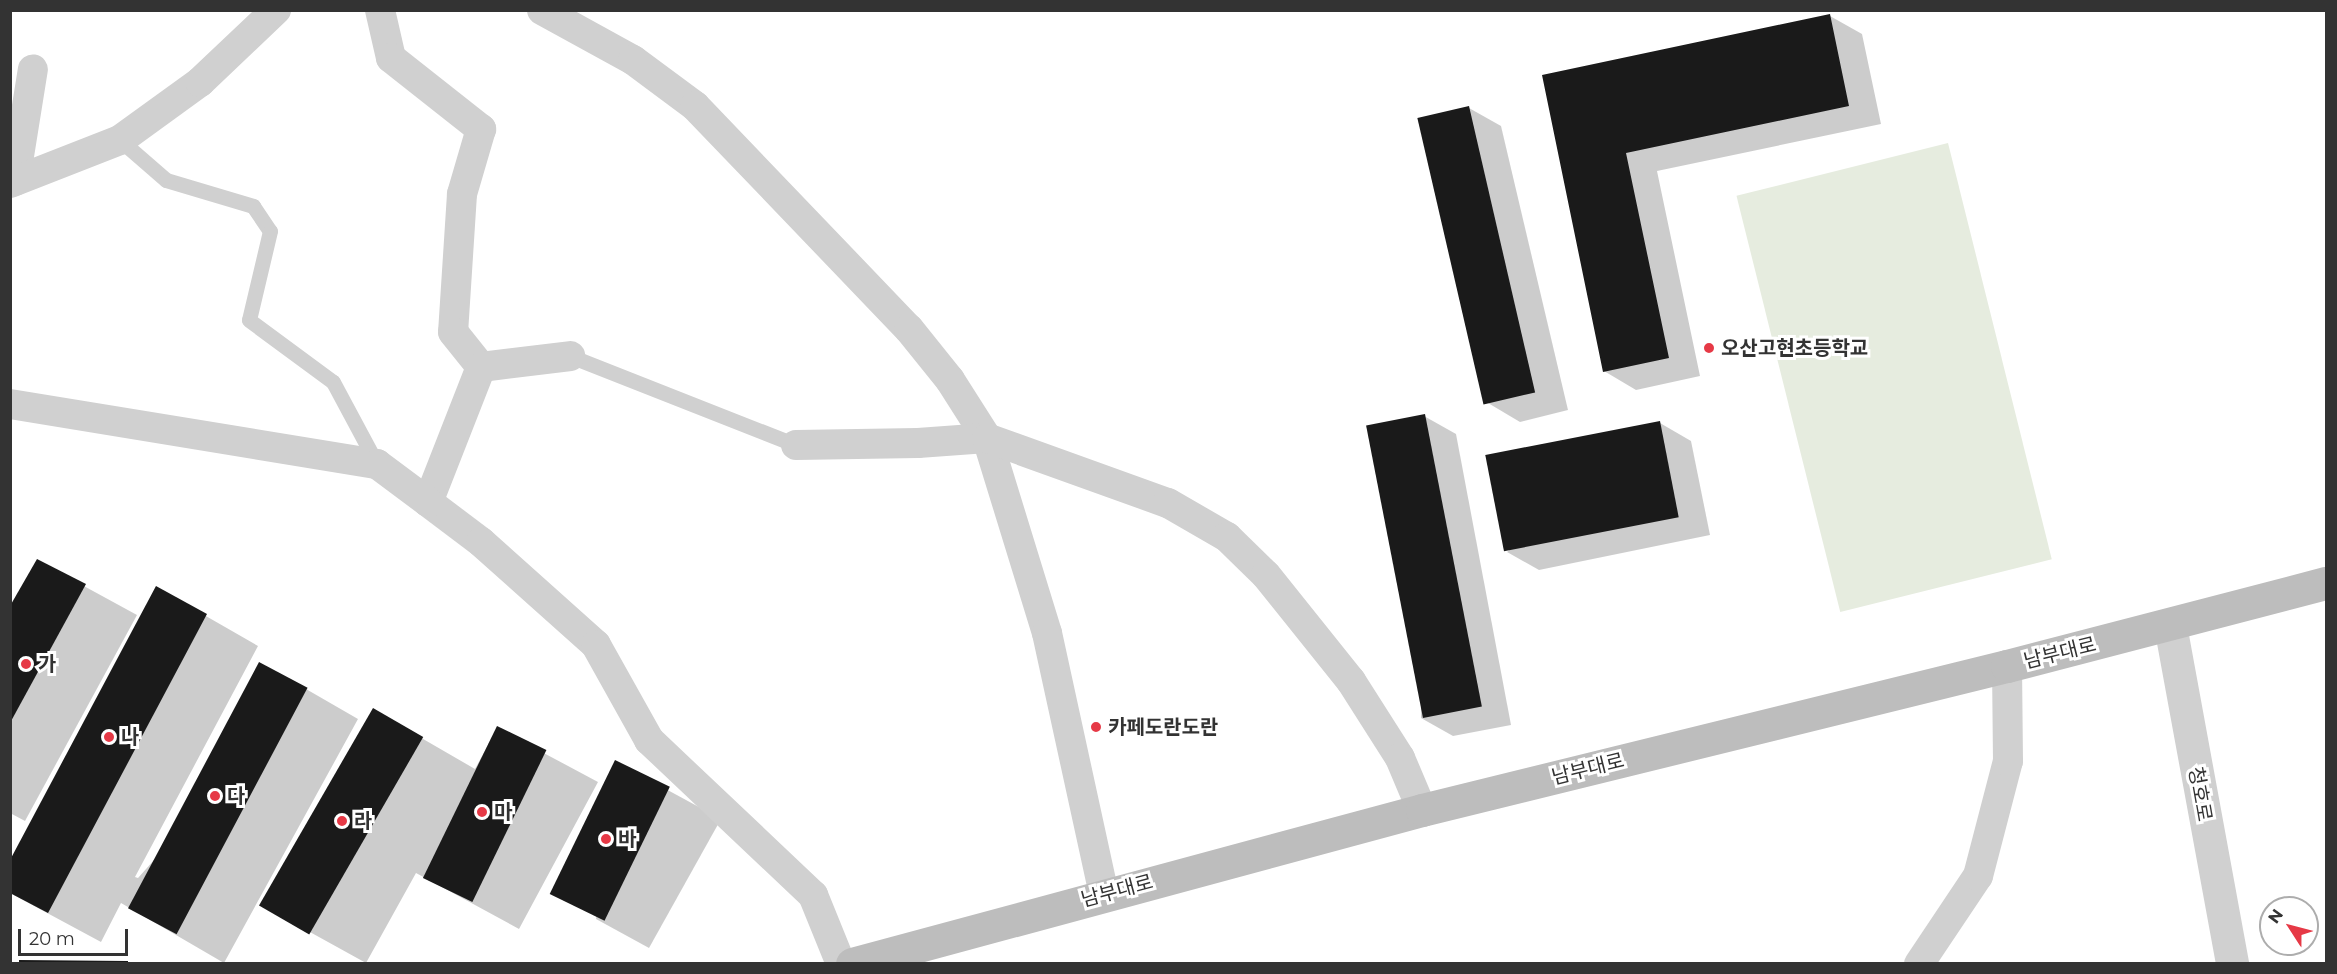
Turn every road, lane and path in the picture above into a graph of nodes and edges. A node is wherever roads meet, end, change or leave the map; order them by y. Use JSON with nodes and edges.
{"nodes":[{"id":1,"x":276,"y":10,"type":"edge"},
{"id":2,"x":380,"y":10,"type":"edge"},
{"id":3,"x":542,"y":10,"type":"edge"},
{"id":4,"x":33,"y":69,"type":"dead end"},
{"id":5,"x":120,"y":140,"type":"junction"},
{"id":6,"x":13,"y":182,"type":"edge"},
{"id":7,"x":570,"y":356,"type":"joint"},
{"id":8,"x":481,"y":367,"type":"junction"},
{"id":9,"x":10,"y":404,"type":"edge"},
{"id":10,"x":987,"y":438,"type":"junction"},
{"id":11,"x":796,"y":445,"type":"joint"},
{"id":12,"x":377,"y":464,"type":"junction"},
{"id":13,"x":428,"y":502,"type":"junction"},
{"id":14,"x":2326,"y":583,"type":"edge"},
{"id":15,"x":2170,"y":625,"type":"junction"},
{"id":16,"x":2007,"y":666,"type":"junction"},
{"id":17,"x":1422,"y":810,"type":"junction"},
{"id":18,"x":1104,"y":894,"type":"junction"},
{"id":19,"x":841,"y":963,"type":"edge"},
{"id":20,"x":852,"y":963,"type":"edge"},
{"id":21,"x":1919,"y":963,"type":"edge"},
{"id":22,"x":2232,"y":963,"type":"edge"}],
"edges":[{"from":1,"to":5,"type":"street"},
{"from":2,"to":8,"type":"street"},
{"from":3,"to":10,"type":"street"},
{"from":4,"to":6,"type":"street"},
{"from":5,"to":6,"type":"street"},
{"from":5,"to":12,"type":"lane"},
{"from":7,"to":8,"type":"street"},
{"from":7,"to":11,"type":"lane"},
{"from":8,"to":13,"type":"street"},
{"from":9,"to":12,"type":"street"},
{"from":10,"to":11,"type":"street"},
{"from":10,"to":17,"type":"street"},
{"from":10,"to":18,"type":"street"},
{"from":12,"to":13,"type":"street"},
{"from":13,"to":19,"type":"street"},
{"from":14,"to":15,"type":"main road","name":"남부대로"},
{"from":15,"to":16,"type":"main road","name":"남부대로"},
{"from":15,"to":22,"type":"street","name":"청호로"},
{"from":16,"to":17,"type":"main road","name":"남부대로"},
{"from":16,"to":21,"type":"street"},
{"from":17,"to":18,"type":"main road","name":"남부대로"},
{"from":18,"to":20,"type":"main road","name":"남부대로"}]}
